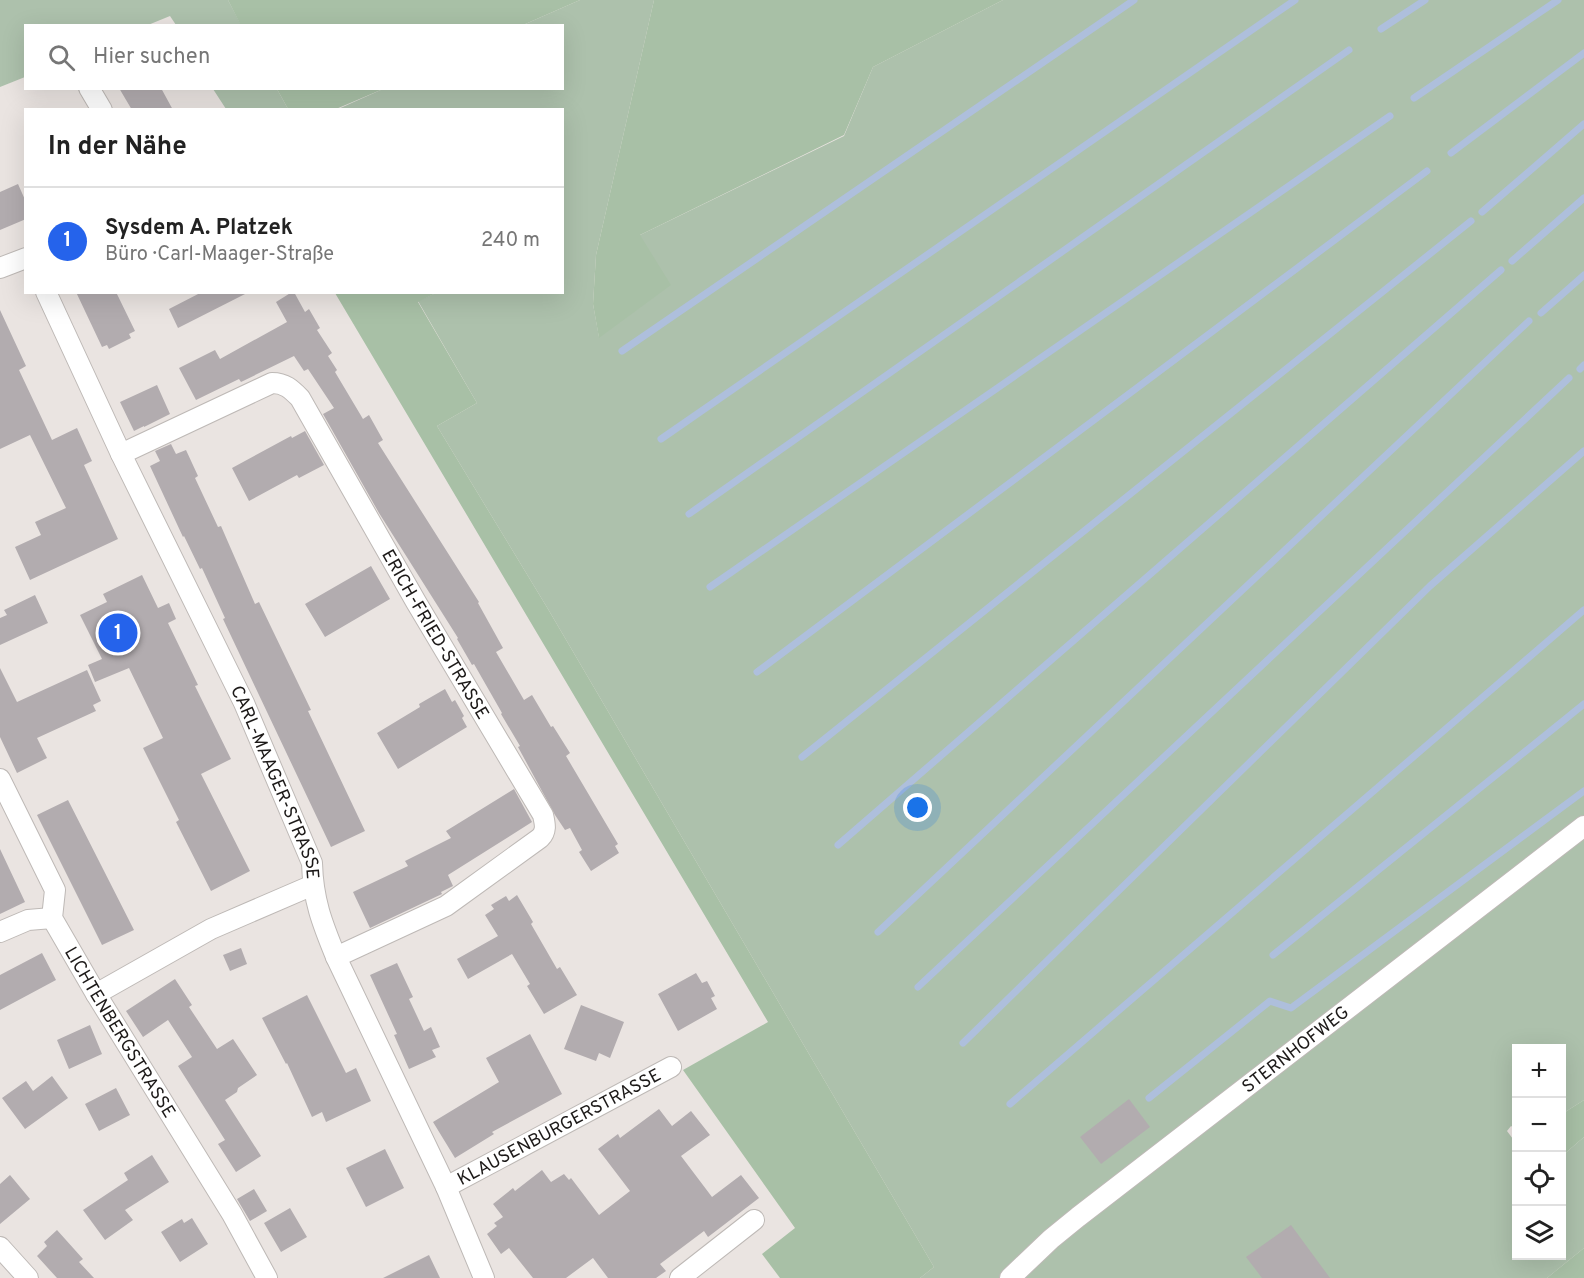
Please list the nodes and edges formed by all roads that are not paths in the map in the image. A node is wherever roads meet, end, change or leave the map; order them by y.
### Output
1 (90, 90) edge
2 (101, 108) edge
3 (24, 259) edge
4 (0, 268) edge
5 (47, 294) edge
6 (121, 454) junction
7 (0, 779) edge
8 (1584, 826) edge
9 (313, 885) junction
10 (52, 918) junction
11 (0, 932) edge
12 (336, 957) junction
13 (96, 994) junction
14 (672, 1067) dead end
15 (446, 1187) junction
16 (754, 1220) dead end
17 (0, 1247) edge
18 (28, 1278) edge
19 (267, 1278) edge
20 (484, 1278) edge
21 (680, 1278) edge
22 (1010, 1278) edge

1 - 2 street
3 - 4 street
5 - 6 street, CARL-MAAGER-STRASSE
6 - 9 street, CARL-MAAGER-STRASSE
6 - 12 street, ERICH-FRIED-STRASSE
7 - 10 street
8 - 22 street, STERNHOFWEG
9 - 12 street, CARL-MAAGER-STRASSE
9 - 13 street
10 - 11 street
10 - 13 street, LICHTENBERGSTRASSE
12 - 15 street, CARL-MAAGER-STRASSE
13 - 19 street, LICHTENBERGSTRASSE
14 - 15 street, KLAUSENBURGERSTRASSE
15 - 20 street, CARL-MAAGER-STRASSE
16 - 21 street
17 - 18 street

